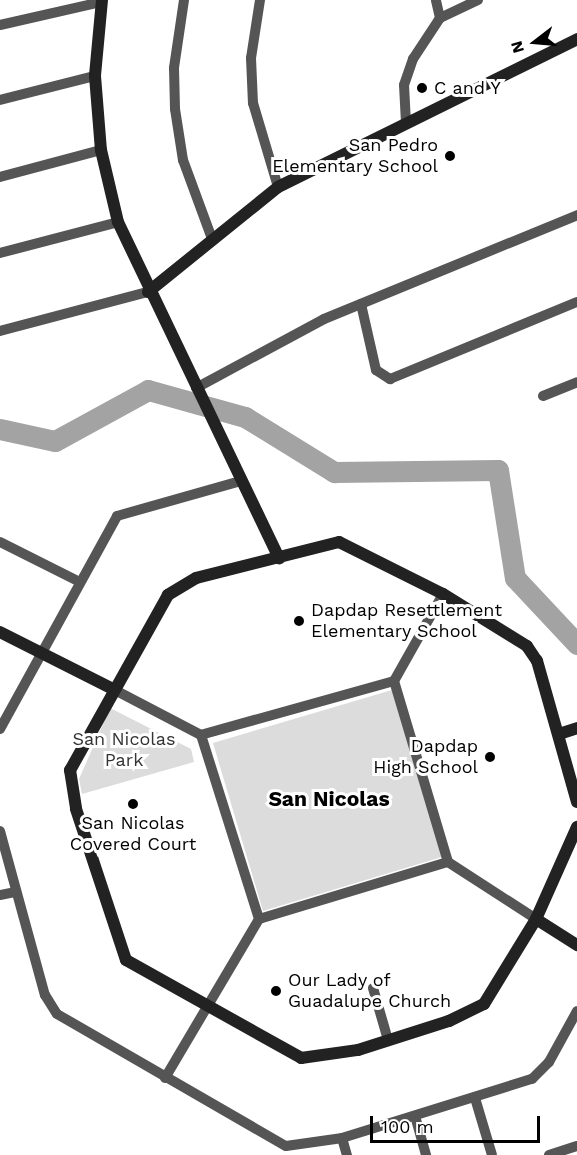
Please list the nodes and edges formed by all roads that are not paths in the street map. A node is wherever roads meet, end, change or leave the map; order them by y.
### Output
1 (184, 0) edge
2 (260, 0) edge
3 (436, 0) edge
4 (478, 0) edge
5 (102, 1) edge
6 (441, 18) junction
7 (0, 25) edge
8 (577, 39) edge
9 (95, 76) junction
10 (0, 100) edge
11 (406, 123) junction
12 (101, 150) junction
13 (0, 177) edge
14 (278, 187) junction
15 (577, 215) edge
16 (118, 222) junction
17 (212, 239) junction
18 (0, 253) edge
19 (148, 292) junction
20 (577, 302) edge
21 (361, 304) junction
22 (0, 331) edge
23 (577, 382) edge
24 (198, 393) junction
25 (543, 396) dead end
26 (241, 481) junction
27 (0, 542) edge
28 (279, 558) junction
29 (80, 582) junction
30 (443, 594) junction
31 (0, 632) edge
32 (41, 653) junction
33 (394, 681) junction
34 (111, 688) junction
35 (577, 728) edge
36 (0, 729) edge
37 (559, 734) junction
38 (201, 735) junction
39 (577, 802) edge
40 (577, 827) edge
41 (0, 831) edge
42 (448, 862) junction
43 (16, 892) junction
44 (0, 895) edge
45 (258, 919) junction
46 (536, 919) junction
47 (577, 945) edge
48 (373, 988) dead end
49 (204, 1006) junction
50 (577, 1011) edge
51 (388, 1040) junction
52 (165, 1078) junction
53 (475, 1098) junction
54 (415, 1116) junction
55 (342, 1138) junction
56 (577, 1146) edge
57 (348, 1155) edge
58 (426, 1155) edge
59 (492, 1155) edge
60 (549, 1155) edge

1 - 17 street
2 - 14 street
3 - 6 street
4 - 6 street
5 - 7 street
5 - 9 street
6 - 11 street
8 - 11 street
9 - 10 street
9 - 12 street
11 - 14 street
12 - 13 street
12 - 16 street
14 - 17 street
15 - 21 street
16 - 18 street
16 - 19 street
17 - 19 street
19 - 22 street
19 - 24 street
20 - 21 street
21 - 24 street
23 - 25 street
24 - 26 street
26 - 28 street
26 - 29 street
27 - 29 street
28 - 30 street
28 - 34 street
29 - 32 street
30 - 33 street
30 - 37 street
31 - 32 street
32 - 34 street
32 - 36 street
33 - 38 street
33 - 42 street
34 - 38 street
34 - 49 street
35 - 37 street
37 - 39 street
38 - 45 street
40 - 46 street
41 - 43 street
42 - 45 street
42 - 46 street
43 - 44 street
43 - 52 street
45 - 49 street
46 - 47 street
46 - 51 street
48 - 51 street
49 - 51 street
49 - 52 street
50 - 53 street
52 - 55 street
53 - 54 street
53 - 59 street
54 - 55 street
54 - 58 street
55 - 57 street
56 - 60 street

